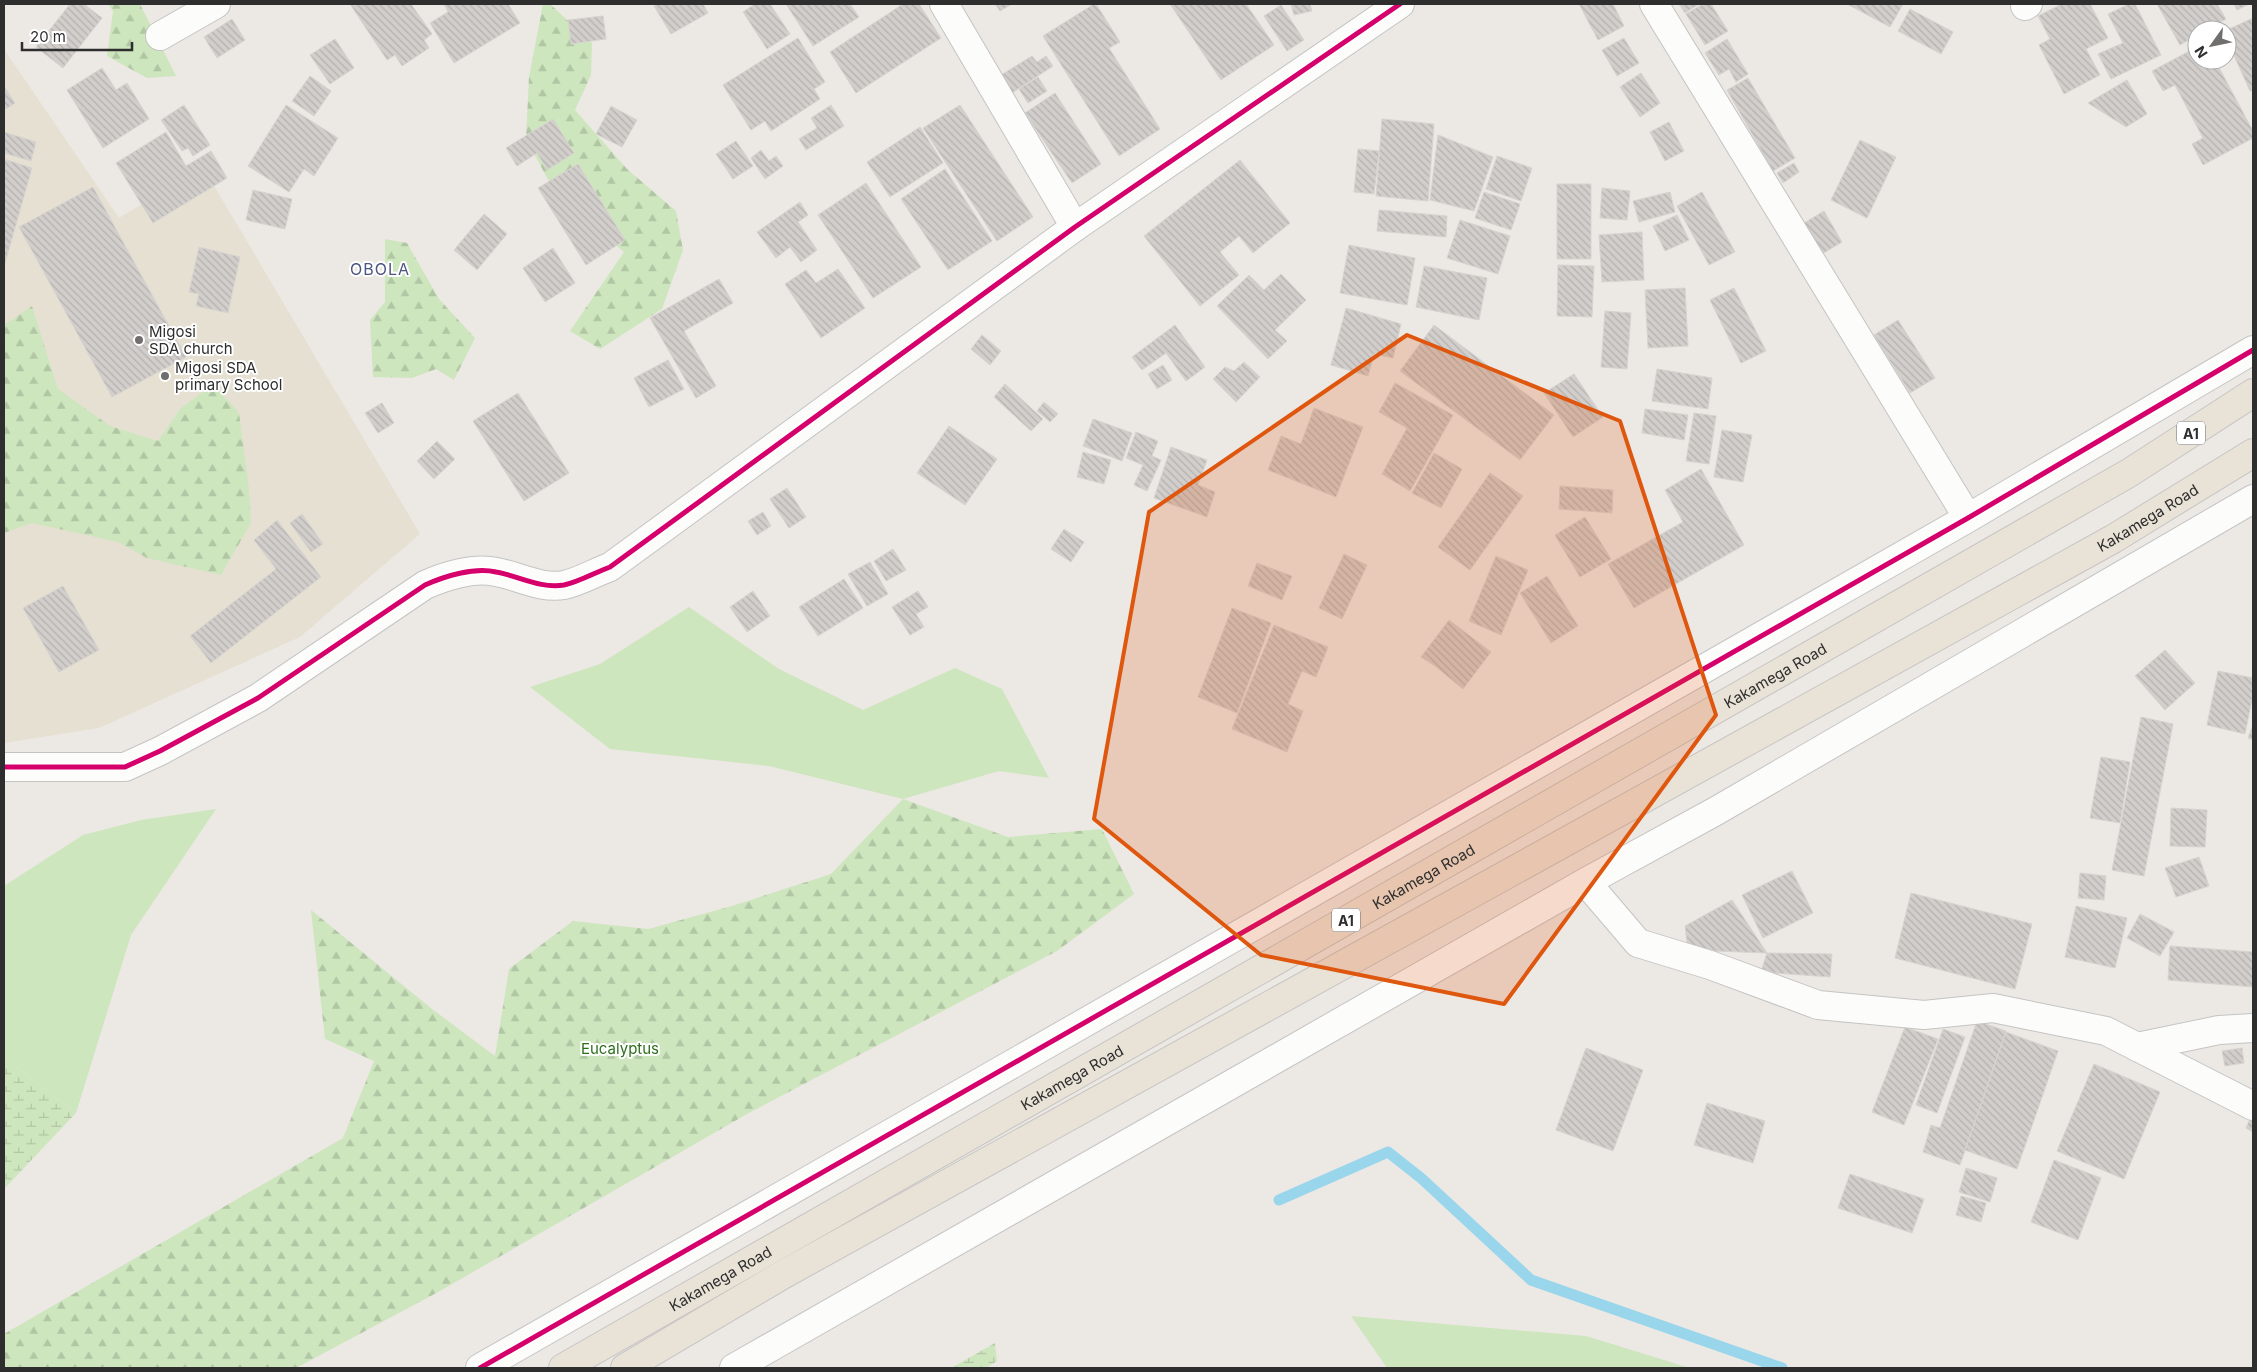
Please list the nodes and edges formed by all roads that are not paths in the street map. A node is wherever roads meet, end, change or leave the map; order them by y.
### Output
1 (216, 4) edge
2 (944, 4) edge
3 (1400, 4) edge
4 (1654, 4) edge
5 (160, 36) dead end
6 (1075, 227) junction
7 (2253, 350) edge
8 (2253, 393) edge
9 (2253, 453) edge
10 (2253, 499) edge
11 (1968, 518) junction
12 (4, 767) edge
13 (1586, 882) junction
14 (2253, 1028) edge
15 (2137, 1047) junction
16 (2253, 1106) edge
17 (480, 1368) edge
18 (563, 1368) edge
19 (625, 1368) edge
20 (734, 1368) edge

1 - 5 street
2 - 6 street
3 - 6 street
4 - 11 street
6 - 12 street
7 - 11 street
8 - 18 highway, Kakamega Road / A1
9 - 19 highway, Kakamega Road / A1
10 - 13 street
11 - 17 street
13 - 15 street
13 - 20 street
14 - 15 street
15 - 16 street

